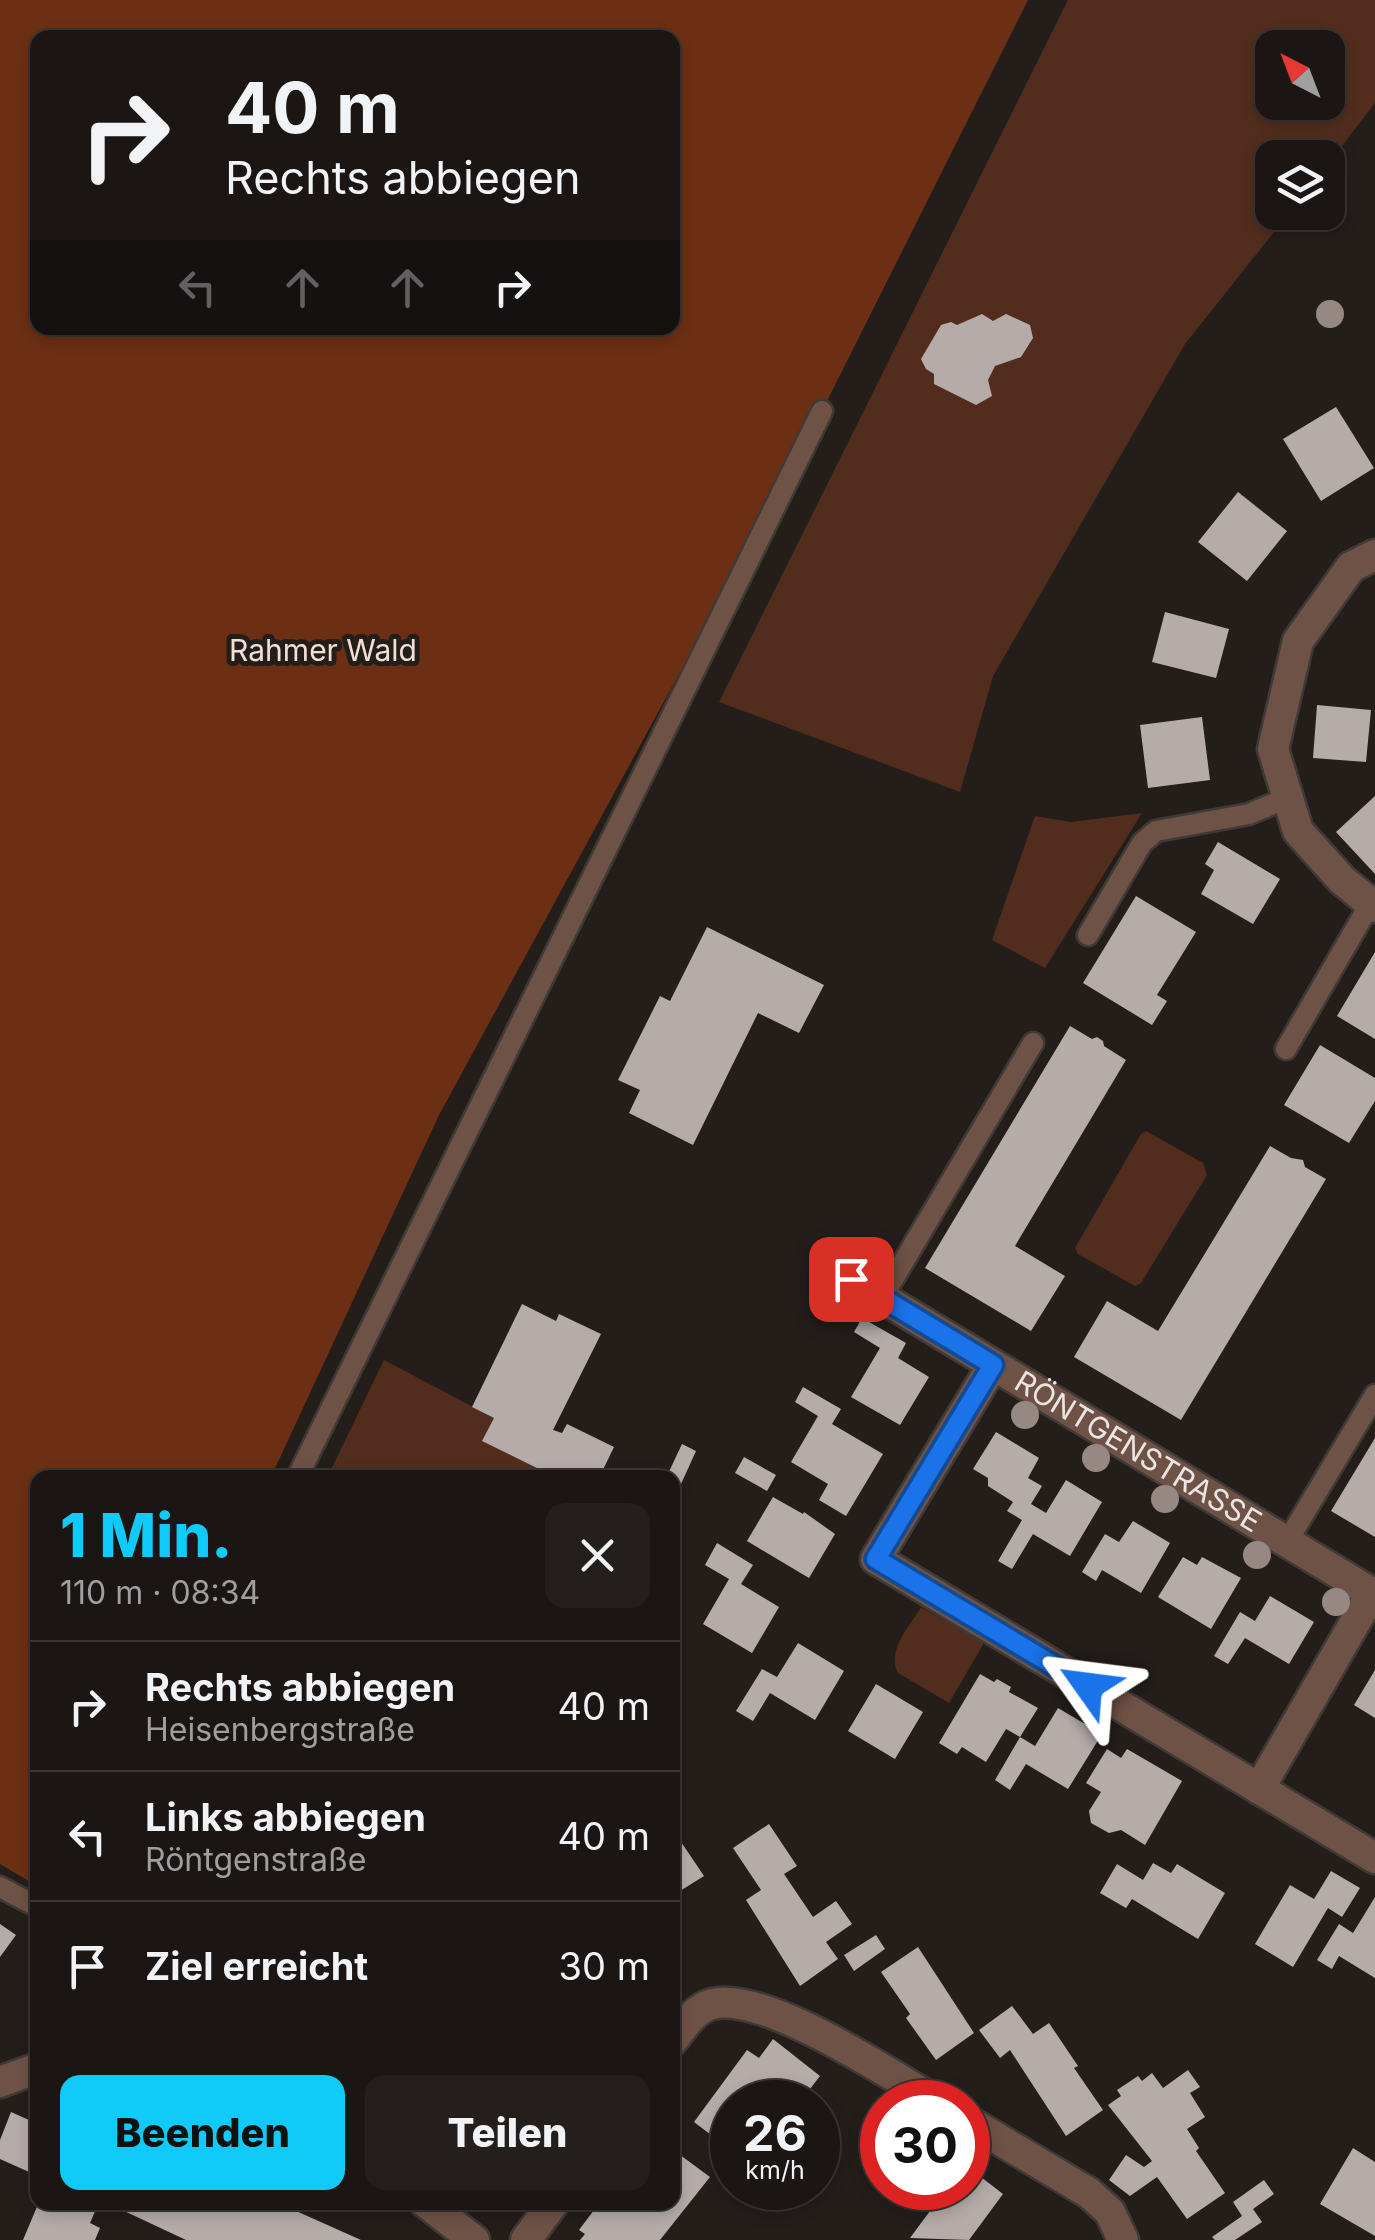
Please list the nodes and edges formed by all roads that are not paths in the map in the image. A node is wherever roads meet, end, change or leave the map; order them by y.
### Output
1 (822, 412) dead end
2 (1375, 555) edge
3 (1286, 798) junction
4 (1372, 906) edge
5 (1088, 935) dead end
6 (1033, 1043) dead end
7 (1286, 1049) dead end
8 (851, 1279) dead end
9 (882, 1298) junction
10 (993, 1365) junction
11 (1375, 1395) edge
12 (301, 1470) edge
13 (1287, 1542) junction
14 (1374, 1594) edge
15 (1259, 1789) junction
16 (1375, 1858) edge
17 (0, 1888) edge
18 (30, 1904) edge
19 (680, 2030) edge
20 (30, 2071) edge
21 (900, 2080) edge
22 (0, 2082) edge
23 (990, 2133) edge
24 (435, 2210) edge
25 (548, 2210) edge
26 (474, 2240) edge
27 (526, 2240) edge
28 (1124, 2240) edge

1 - 12 lane
2 - 3 street
3 - 4 street
3 - 5 lane
4 - 7 lane
6 - 9 lane
8 - 9 street, RÖNTGENSTRASSE
9 - 10 street, RÖNTGENSTRASSE
10 - 13 street, RÖNTGENSTRASSE
10 - 15 street
11 - 13 lane
13 - 14 street, RÖNTGENSTRASSE
14 - 15 street
15 - 16 street
17 - 18 lane
19 - 21 street
20 - 22 street
23 - 28 street
24 - 26 street
25 - 27 street

